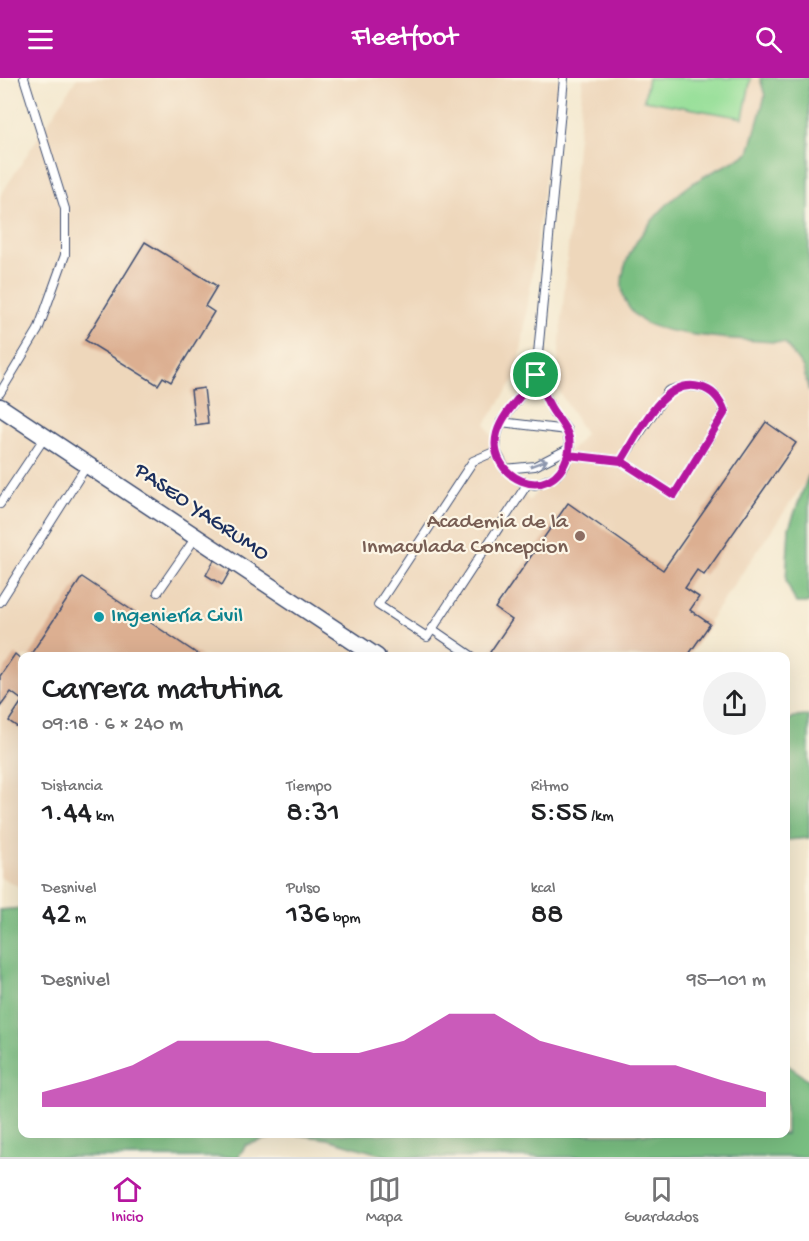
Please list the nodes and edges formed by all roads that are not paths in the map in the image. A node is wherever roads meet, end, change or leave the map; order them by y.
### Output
1 (24, 78) edge
2 (564, 78) edge
3 (536, 375) junction
4 (0, 393) edge
5 (0, 407) edge
6 (501, 422) junction
7 (567, 430) junction
8 (45, 437) junction
9 (496, 451) junction
10 (569, 452) junction
11 (621, 461) junction
12 (87, 465) junction
13 (505, 469) junction
14 (528, 483) junction
15 (0, 504) edge
16 (196, 537) junction
17 (159, 592) dead end
18 (0, 602) edge
19 (432, 629) junction
20 (368, 652) edge
21 (466, 652) edge

1 - 4 lane
2 - 3 lane
3 - 6 lane
3 - 7 lane
5 - 8 street, PASEO YAGRUMO
6 - 7 lane
6 - 9 lane
7 - 10 lane
8 - 12 street, PASEO YAGRUMO
8 - 15 lane
9 - 13 lane
9 - 19 lane
10 - 11 lane
13 -> 10 lane
10 - 14 lane
11 - 11 lane
12 - 16 street, PASEO YAGRUMO
12 - 18 lane
13 - 14 lane
14 - 19 lane
16 - 17 lane
16 - 20 street, PASEO YAGRUMO
19 - 21 lane

